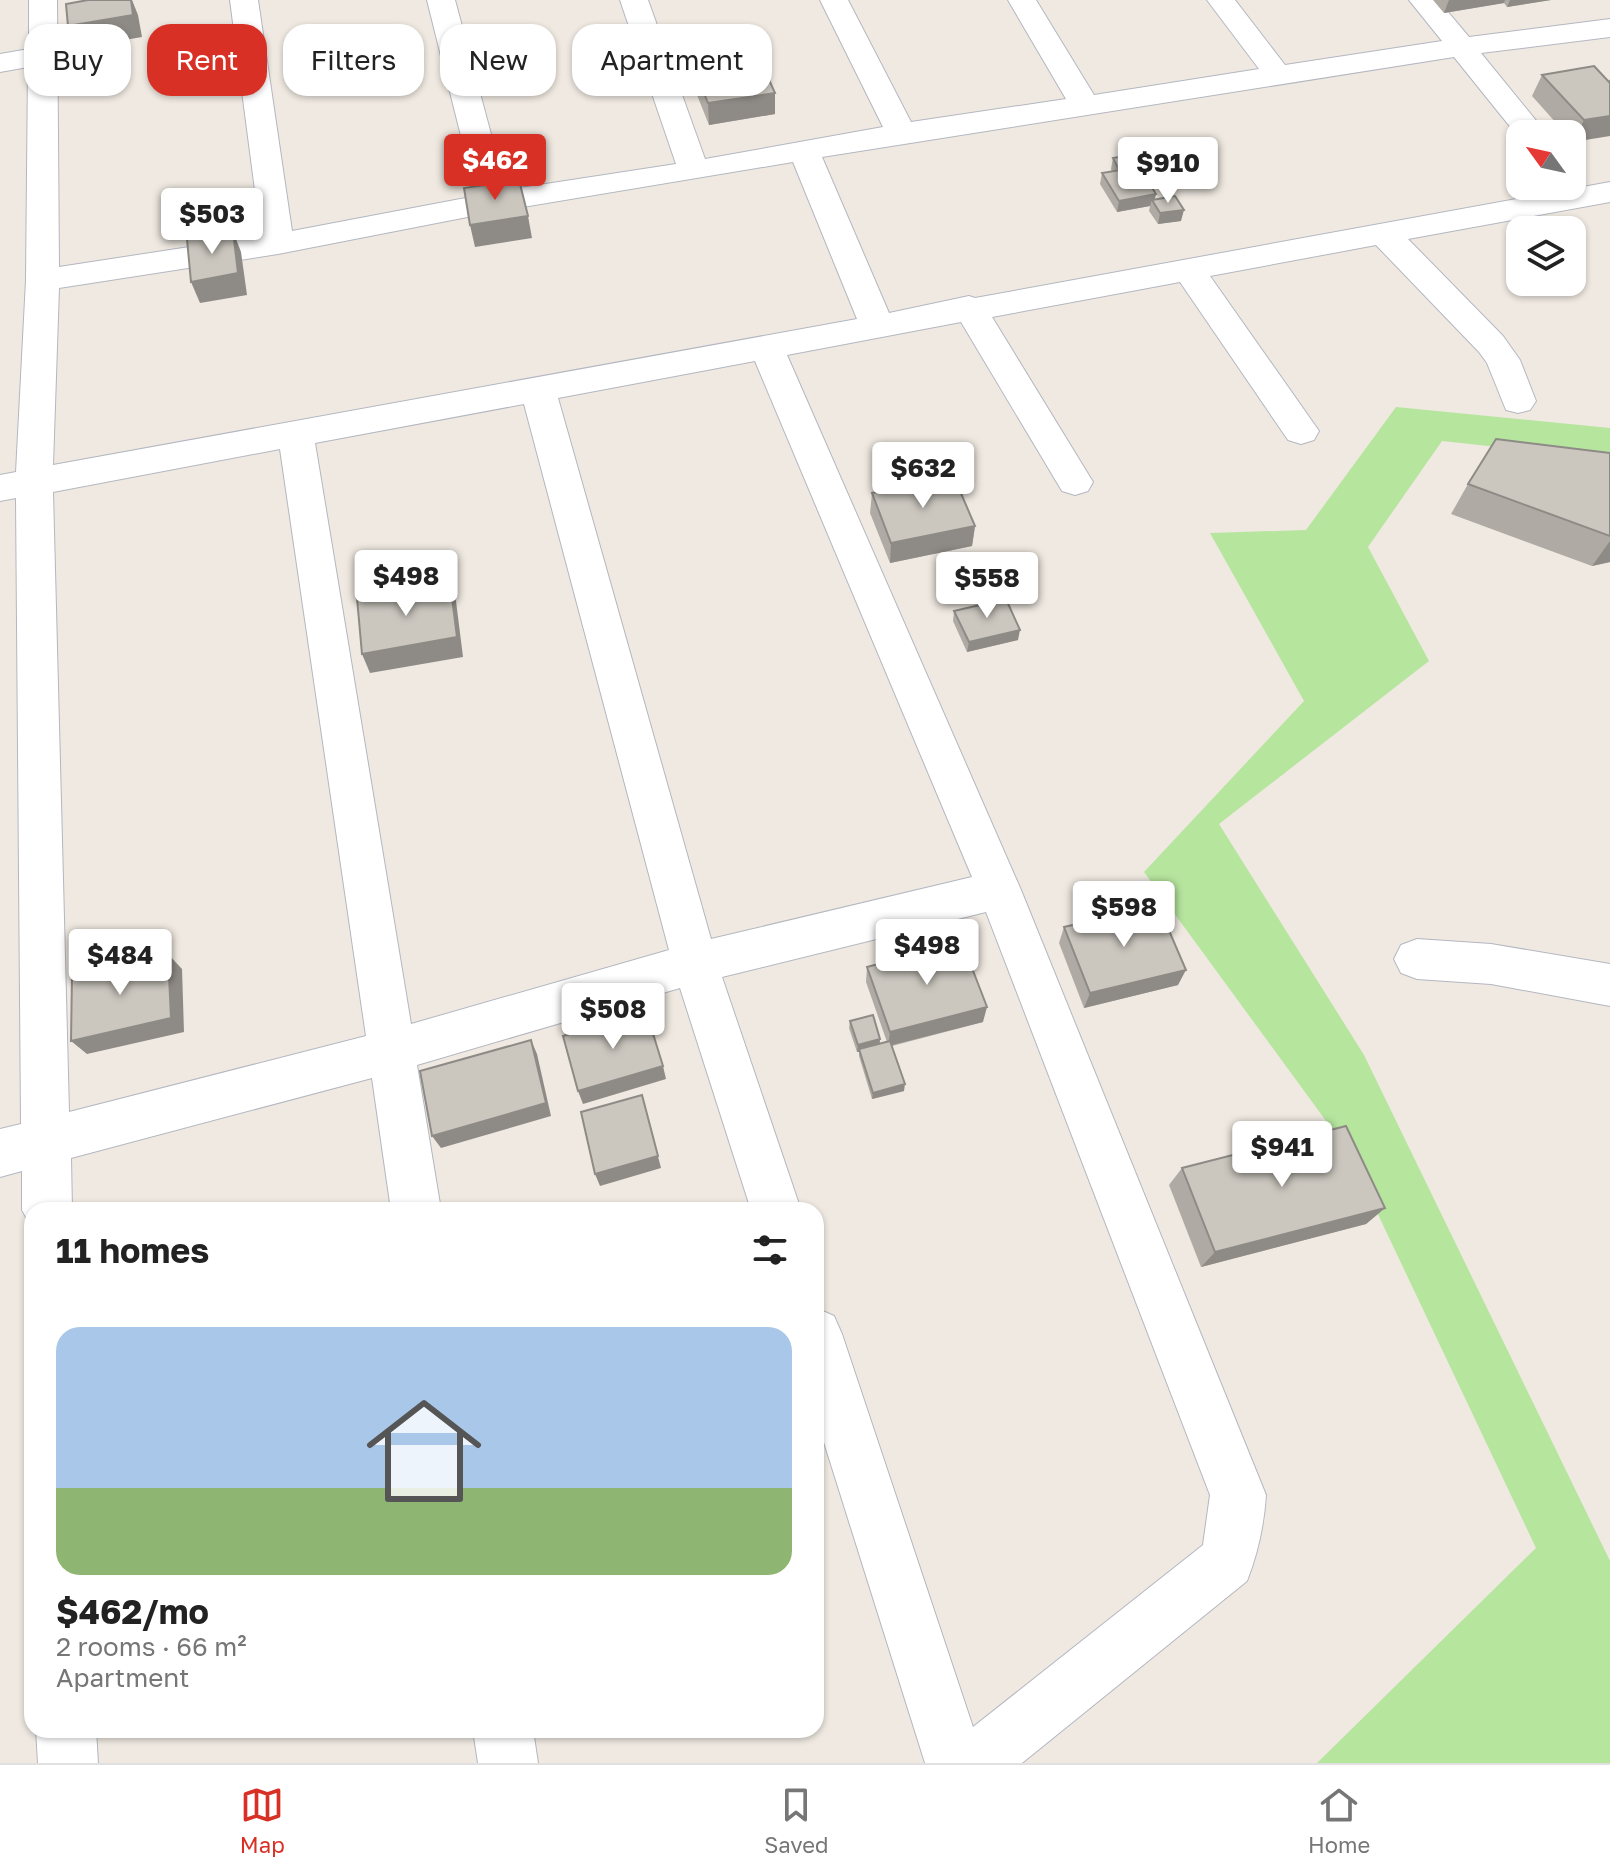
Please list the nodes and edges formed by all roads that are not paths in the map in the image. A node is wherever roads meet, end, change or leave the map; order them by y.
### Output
1 (43, 0) edge
2 (244, 0) edge
3 (441, 0) edge
4 (634, 0) edge
5 (834, 0) edge
6 (1022, 0) edge
7 (1221, 0) edge
8 (1423, 0) edge
9 (42, 24) edge
10 (1610, 28) edge
11 (1461, 47) junction
12 (24, 59) edge
13 (0, 63) edge
14 (1277, 74) junction
15 (41, 96) edge
16 (1085, 105) junction
17 (1521, 120) edge
18 (901, 133) junction
19 (804, 151) junction
20 (694, 171) junction
21 (1588, 191) edge
22 (493, 202) junction
23 (1610, 228) edge
24 (1383, 233) junction
25 (278, 244) junction
26 (1189, 270) junction
27 (43, 280) junction
28 (969, 307) junction
29 (877, 326) junction
30 (766, 346) junction
31 (538, 389) junction
32 (1518, 401) dead end
33 (1301, 431) dead end
34 (296, 433) junction
35 (1075, 482) dead end
36 (17, 484) edge
37 (999, 890) junction
38 (1417, 959) dead end
39 (695, 963) junction
40 (1610, 985) edge
41 (389, 1052) junction
42 (44, 1142) junction
43 (0, 1153) edge
44 (47, 1202) edge
45 (415, 1202) edge
46 (773, 1202) edge
47 (824, 1359) edge
48 (66, 1738) edge
49 (504, 1738) edge
50 (68, 1763) edge
51 (508, 1763) edge
52 (955, 1763) edge
53 (975, 1763) edge

1 - 9 street
2 - 25 street
3 - 22 street
4 - 20 street
5 - 18 street
6 - 16 street
7 - 14 street
8 - 11 street
10 - 11 street
11 - 14 street
11 - 17 street
12 - 13 street
14 - 16 street
15 - 27 street
16 - 18 street
18 - 19 street
19 - 20 street
19 - 29 street
20 - 22 street
21 - 23 street
21 - 24 street
22 - 25 street
24 - 26 street
24 - 32 street
25 - 27 street
26 - 28 street
26 - 33 street
27 - 36 street
28 - 29 street
28 - 35 street
29 - 30 street
30 - 31 street
30 - 37 street
31 - 34 street
31 - 39 street
34 - 36 street
34 - 41 street
36 - 42 street
37 - 39 street
37 - 53 street
38 - 40 street
39 - 41 street
39 - 46 street
41 - 42 street
41 - 45 street
42 - 43 street
42 - 44 street
47 - 52 street
48 - 50 street
49 - 51 street

